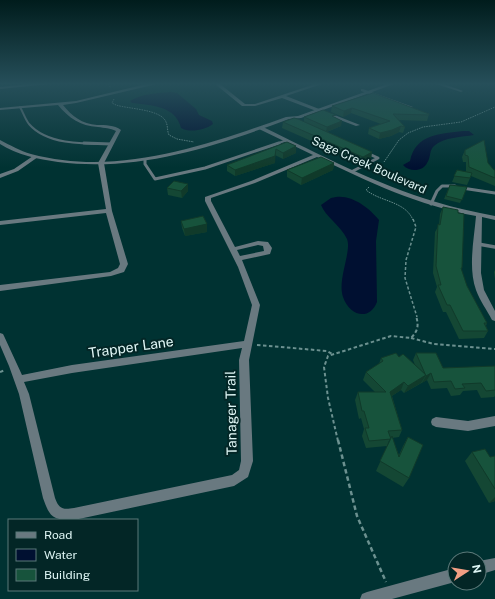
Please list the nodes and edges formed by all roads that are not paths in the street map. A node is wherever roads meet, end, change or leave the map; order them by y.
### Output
1 (22, 112) edge
2 (66, 112) edge
3 (297, 112) edge
4 (305, 112) edge
5 (328, 112) edge
6 (288, 118) junction
7 (294, 121) edge
8 (358, 125) dead end
9 (260, 128) junction
10 (287, 140) junction
11 (0, 142) edge
12 (111, 144) junction
13 (364, 152) edge
14 (318, 155) junction
15 (35, 157) junction
16 (145, 160) junction
17 (100, 163) junction
18 (353, 171) junction
19 (0, 176) edge
20 (495, 193) edge
21 (431, 204) junction
22 (109, 211) junction
23 (479, 215) junction
24 (495, 218) edge
25 (0, 223) edge
26 (478, 244) junction
27 (495, 247) edge
28 (234, 249) junction
29 (239, 260) junction
30 (0, 288) edge
31 (495, 318) edge
32 (0, 336) edge
33 (248, 344) junction
34 (19, 379) junction
35 (495, 421) edge
36 (436, 422) dead end
37 (447, 577) edge
38 (367, 599) edge

1 - 12 lane
2 - 12 street
3 - 6 street
4 - 6 street
5 - 8 street
6 - 7 lane
6 - 9 street
9 - 10 street, Sage Creek Boulevard
9 - 16 street
10 - 14 street, Sage Creek Boulevard
10 - 16 lane
11 - 15 street
12 - 17 street
13 - 18 lane
14 - 18 street, Sage Creek Boulevard
14 - 28 street, Tanager Trail
15 - 17 street
15 - 19 street
16 - 17 street
17 - 22 street
18 - 21 street, Sage Creek Boulevard
20 - 21 lane
21 - 23 street, Sage Creek Boulevard
22 - 25 street
22 - 30 street
23 - 24 street, Sage Creek Boulevard
23 - 26 street
26 - 27 lane
26 - 31 street
28 - 29 street, Tanager Trail
28 - 29 street
29 - 33 street, Tanager Trail
32 - 34 street, Tanager Trail
33 - 34 street, Trapper Lane
33 - 34 street, Tanager Trail
35 - 36 street
37 - 38 street

